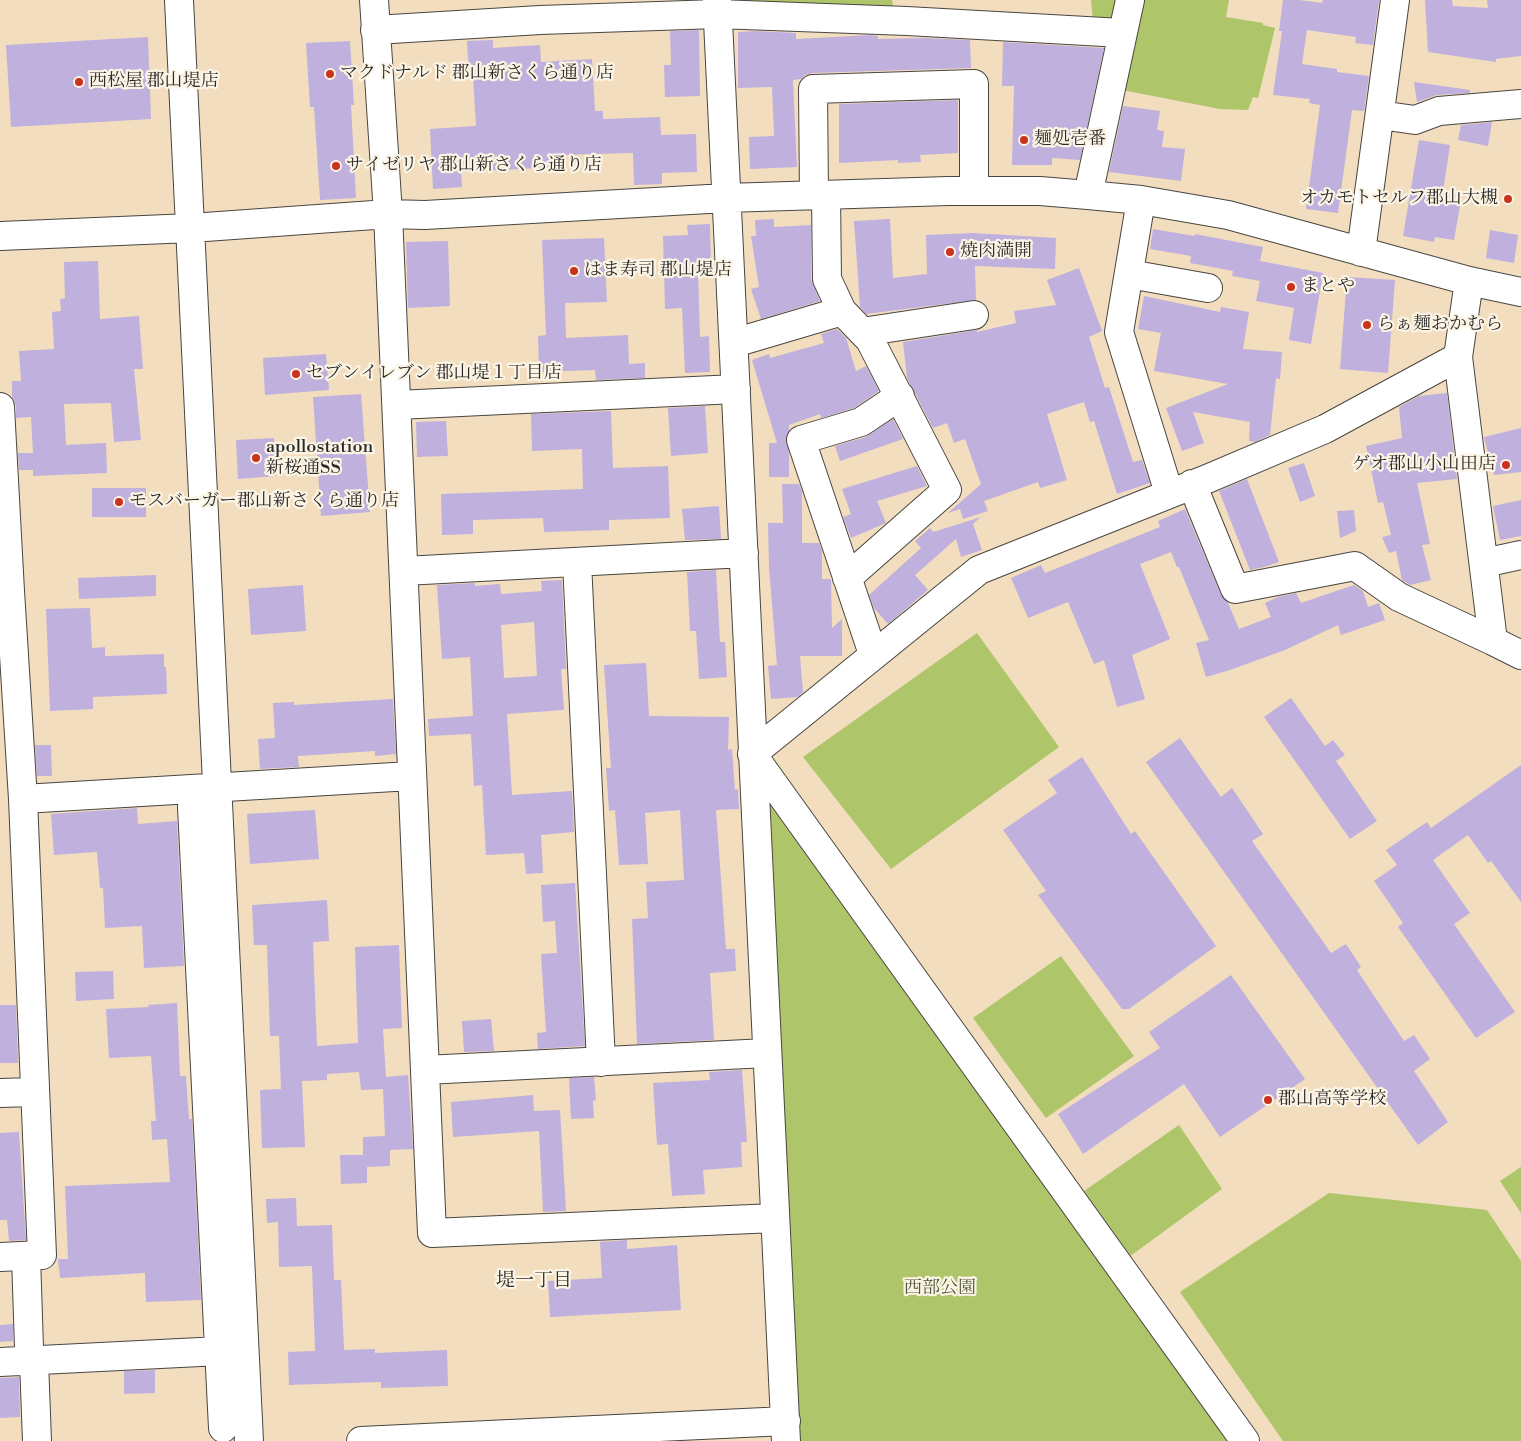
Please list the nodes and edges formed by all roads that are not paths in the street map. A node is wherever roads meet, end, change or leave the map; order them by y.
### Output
1 (179, 0) edge
2 (374, 0) edge
3 (1130, 0) edge
4 (1395, 0) edge
5 (717, 7) edge
6 (539, 10) edge
7 (906, 10) edge
8 (375, 30) junction
9 (1122, 33) junction
10 (1521, 104) edge
11 (1380, 115) junction
12 (974, 191) junction
13 (1088, 194) junction
14 (820, 195) junction
15 (726, 198) junction
16 (1141, 200) junction
17 (388, 214) junction
18 (191, 228) junction
19 (0, 236) edge
20 (1361, 252) junction
21 (1129, 274) junction
22 (1469, 281) junction
23 (1208, 288) dead end
24 (1521, 292) edge
25 (842, 311) junction
26 (974, 315) dead end
27 (862, 332) junction
28 (734, 343) junction
29 (1458, 357) junction
30 (736, 389) junction
31 (900, 396) junction
32 (397, 405) junction
33 (0, 407) edge
34 (0, 421) edge
35 (1181, 489) junction
36 (744, 553) junction
37 (1521, 555) edge
38 (577, 562) junction
39 (1484, 563) junction
40 (404, 570) junction
41 (847, 578) junction
42 (5, 591) edge
43 (1493, 641) junction
44 (873, 654) junction
45 (1521, 655) edge
46 (752, 754) junction
47 (411, 776) junction
48 (216, 788) junction
49 (23, 798) junction
50 (192, 807) dead end
51 (767, 1053) junction
52 (601, 1062) junction
53 (424, 1070) junction
54 (34, 1092) junction
55 (0, 1093) edge
56 (776, 1218) junction
57 (13, 1256) edge
58 (219, 1345) junction
59 (0, 1350) edge
60 (32, 1354) junction
61 (0, 1362) edge
62 (223, 1428) dead end
63 (786, 1431) edge
64 (623, 1435) edge
65 (442, 1439) edge
66 (22, 1441) edge
67 (27, 1441) edge
68 (37, 1441) edge
69 (249, 1441) edge
70 (361, 1441) edge
71 (1245, 1441) edge

1 - 18 street
2 - 8 street
3 - 9 street
4 - 11 street
5 - 6 street
5 - 7 street
5 - 15 street
6 - 8 street
7 - 9 street
8 - 17 street
9 - 13 street
10 - 11 street
11 - 20 street
12 - 13 street
12 - 14 street
12 - 14 street
13 - 16 street
14 - 15 street
14 - 25 street
15 - 17 street
15 - 28 street
16 - 20 street
16 - 21 street
17 - 18 street
17 - 32 street
18 - 19 street
18 - 48 street
20 - 22 street
21 - 23 street
21 - 35 street
22 - 24 street
22 - 29 street
25 - 27 street
25 - 28 street
26 - 27 street
27 - 31 street
28 - 30 street
29 - 35 street
29 - 39 street
30 - 32 street
30 - 36 street
31 - 41 street
31 - 41 street
32 - 40 street
33 - 34 street
34 - 42 street
35 - 43 street
35 - 44 street
36 - 38 street
36 - 46 street
37 - 39 street
38 - 40 street
38 - 52 street
39 - 43 street
40 - 47 street
41 - 44 street
42 - 49 street
43 - 45 street
44 - 46 street
46 - 51 street
46 - 71 street
47 - 48 street
47 - 53 street
48 - 49 street
48 - 69 street
49 - 54 street
50 - 58 street
51 - 52 street
51 - 56 street
52 - 53 street
53 - 56 street
54 - 55 street
54 - 57 street
56 - 63 street
57 - 60 street
58 - 60 street
58 - 62 street
59 - 60 street
60 - 61 street
60 - 68 street
63 - 64 street
64 - 65 street
65 - 70 street
66 - 67 street

